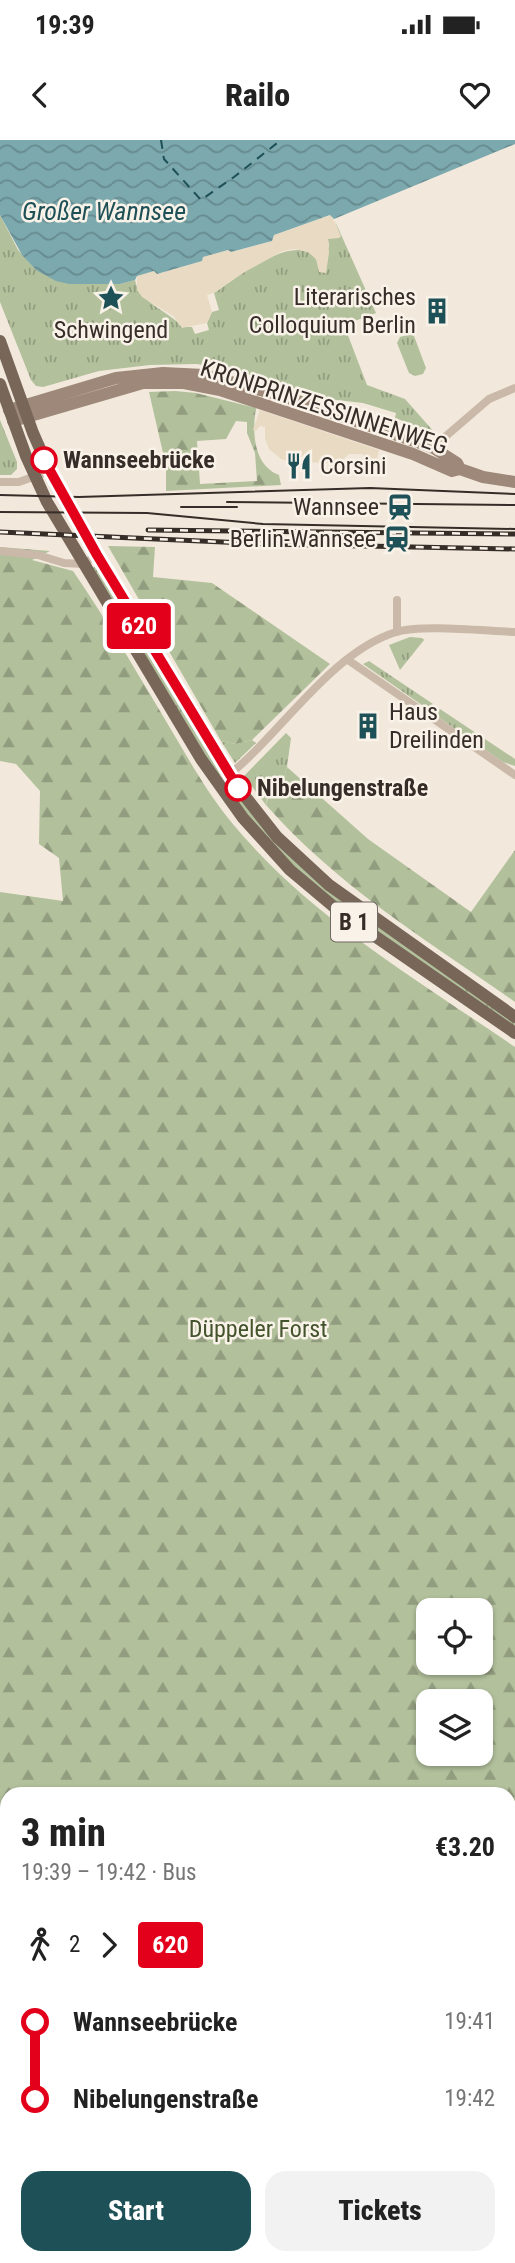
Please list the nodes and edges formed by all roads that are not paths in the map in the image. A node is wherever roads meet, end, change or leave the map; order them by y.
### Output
1 (0, 341) edge
2 (0, 384) edge
3 (515, 388) edge
4 (25, 411) junction
5 (11, 416) junction
6 (429, 453) junction
7 (49, 471) junction
8 (34, 477) junction
9 (0, 482) edge
10 (515, 482) edge
11 (0, 551) edge
12 (97, 555) junction
13 (83, 564) junction
14 (397, 600) dead end
15 (397, 632) junction
16 (515, 632) edge
17 (348, 660) junction
18 (515, 775) edge
19 (229, 776) junction
20 (217, 784) junction
21 (515, 1017) edge
22 (515, 1033) edge

1 - 4 main road, B 1
2 - 5 main road, B 1
3 - 6 street
4 - 5 main road, KRONPRINZESSINNENWEG
4 - 6 main road, KRONPRINZESSINNENWEG
4 - 7 main road, B 1
5 - 8 main road, B 1
6 - 10 main road, KRONPRINZESSINNENWEG
7 - 8 street
7 - 12 main road, B 1
8 - 9 street
8 - 13 main road, B 1
11 - 13 street
12 - 13 street
12 - 19 main road, B 1
13 - 20 main road, B 1
14 - 15 street
15 - 16 street
15 - 17 street
17 - 18 street
17 - 19 street
19 - 20 street
19 - 21 main road, B 1
20 - 22 main road, B 1

